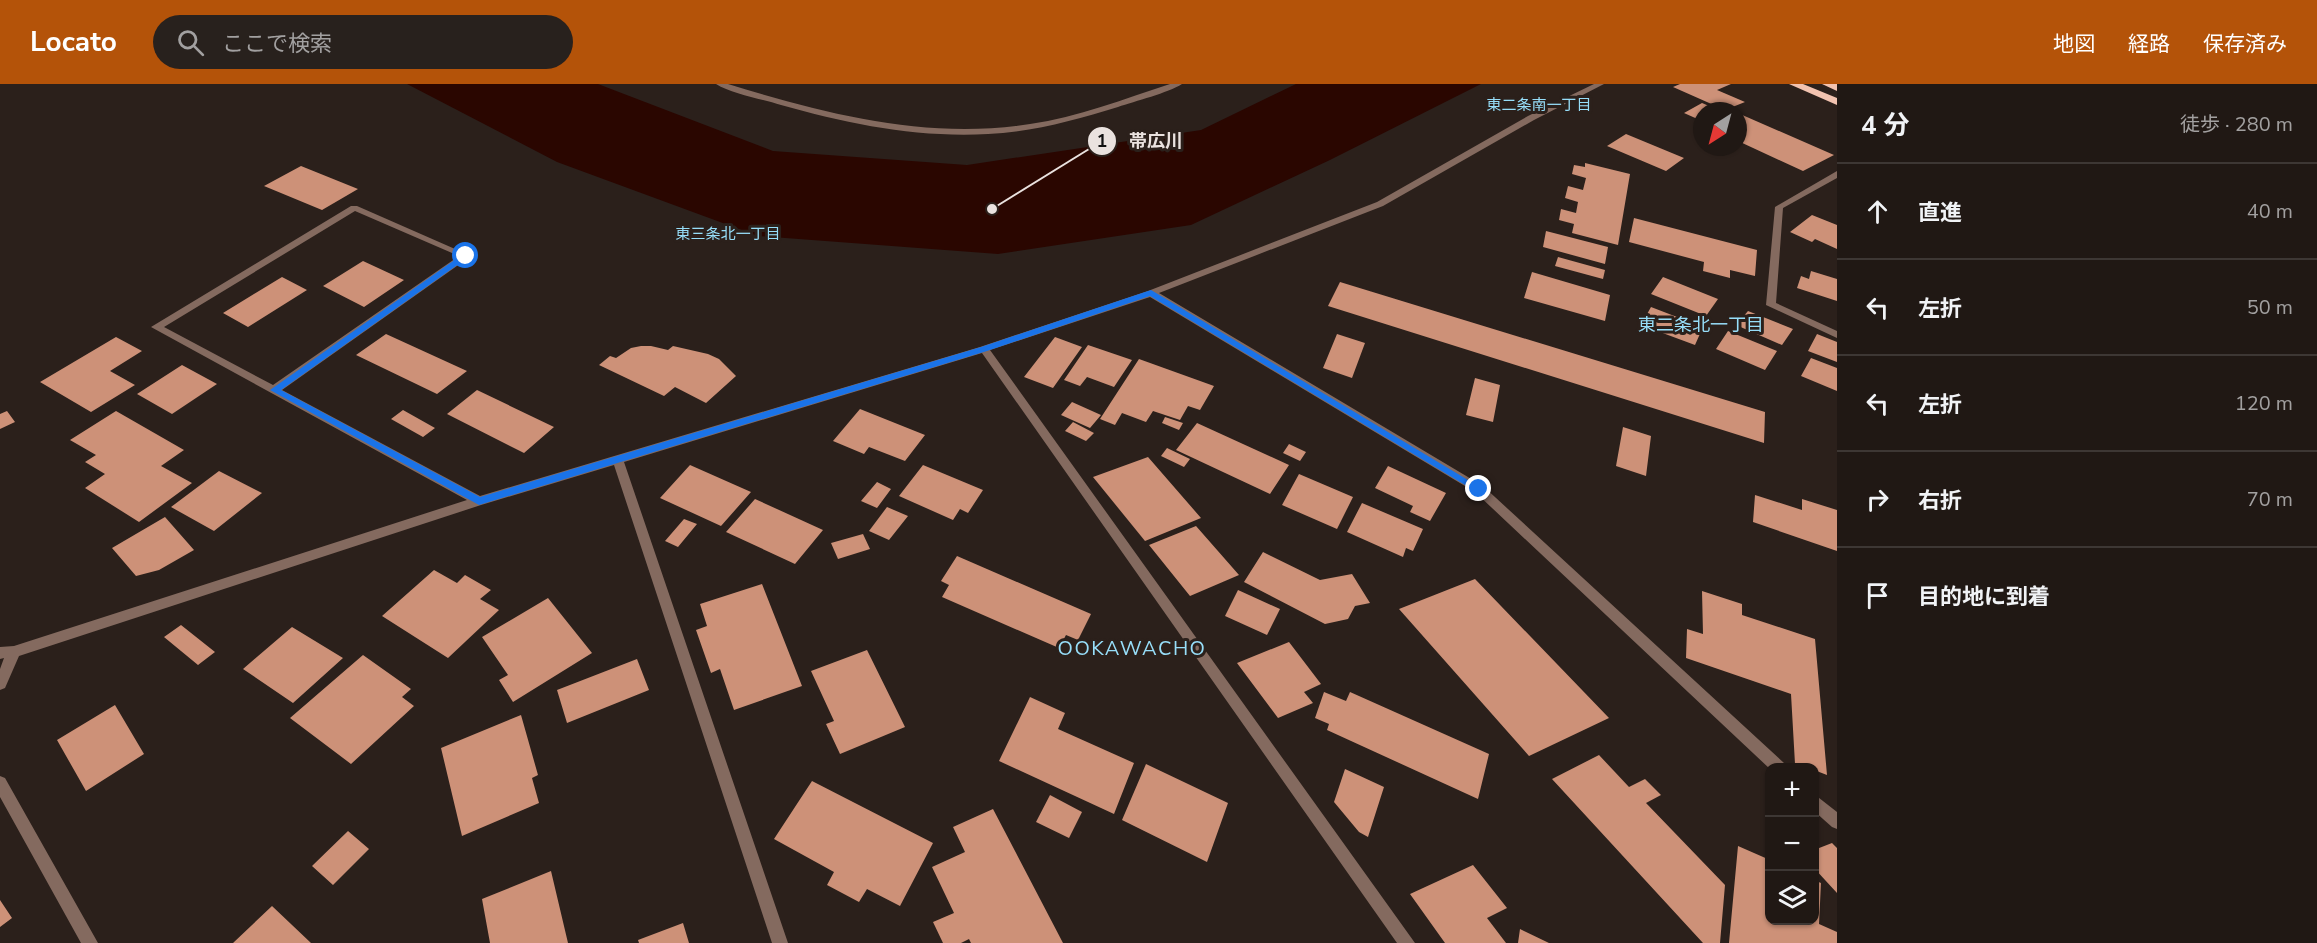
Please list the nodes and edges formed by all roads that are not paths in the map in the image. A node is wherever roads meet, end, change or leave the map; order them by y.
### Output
1 (720, 84) edge
2 (1178, 84) edge
3 (1600, 84) edge
4 (1794, 84) edge
5 (1827, 84) edge
6 (1837, 88) edge
7 (1837, 102) edge
8 (1837, 174) edge
9 (1151, 293) junction
10 (1837, 335) edge
11 (984, 349) junction
12 (274, 390) junction
13 (617, 458) junction
14 (479, 501) junction
15 (7, 653) edge
16 (0, 684) edge
17 (1774, 763) edge
18 (0, 783) edge
19 (1819, 805) edge
20 (1837, 822) edge
21 (90, 943) edge
22 (780, 943) edge
23 (1407, 943) edge

1 - 2 street
3 - 9 street
4 - 7 highway
5 - 6 highway
8 - 10 street
9 - 11 street
9 - 17 street
11 - 13 street
11 - 23 street
12 - 12 street
12 - 14 street
13 - 14 street
13 - 22 street
14 - 15 street
15 - 16 street
18 - 21 street
19 - 20 street

